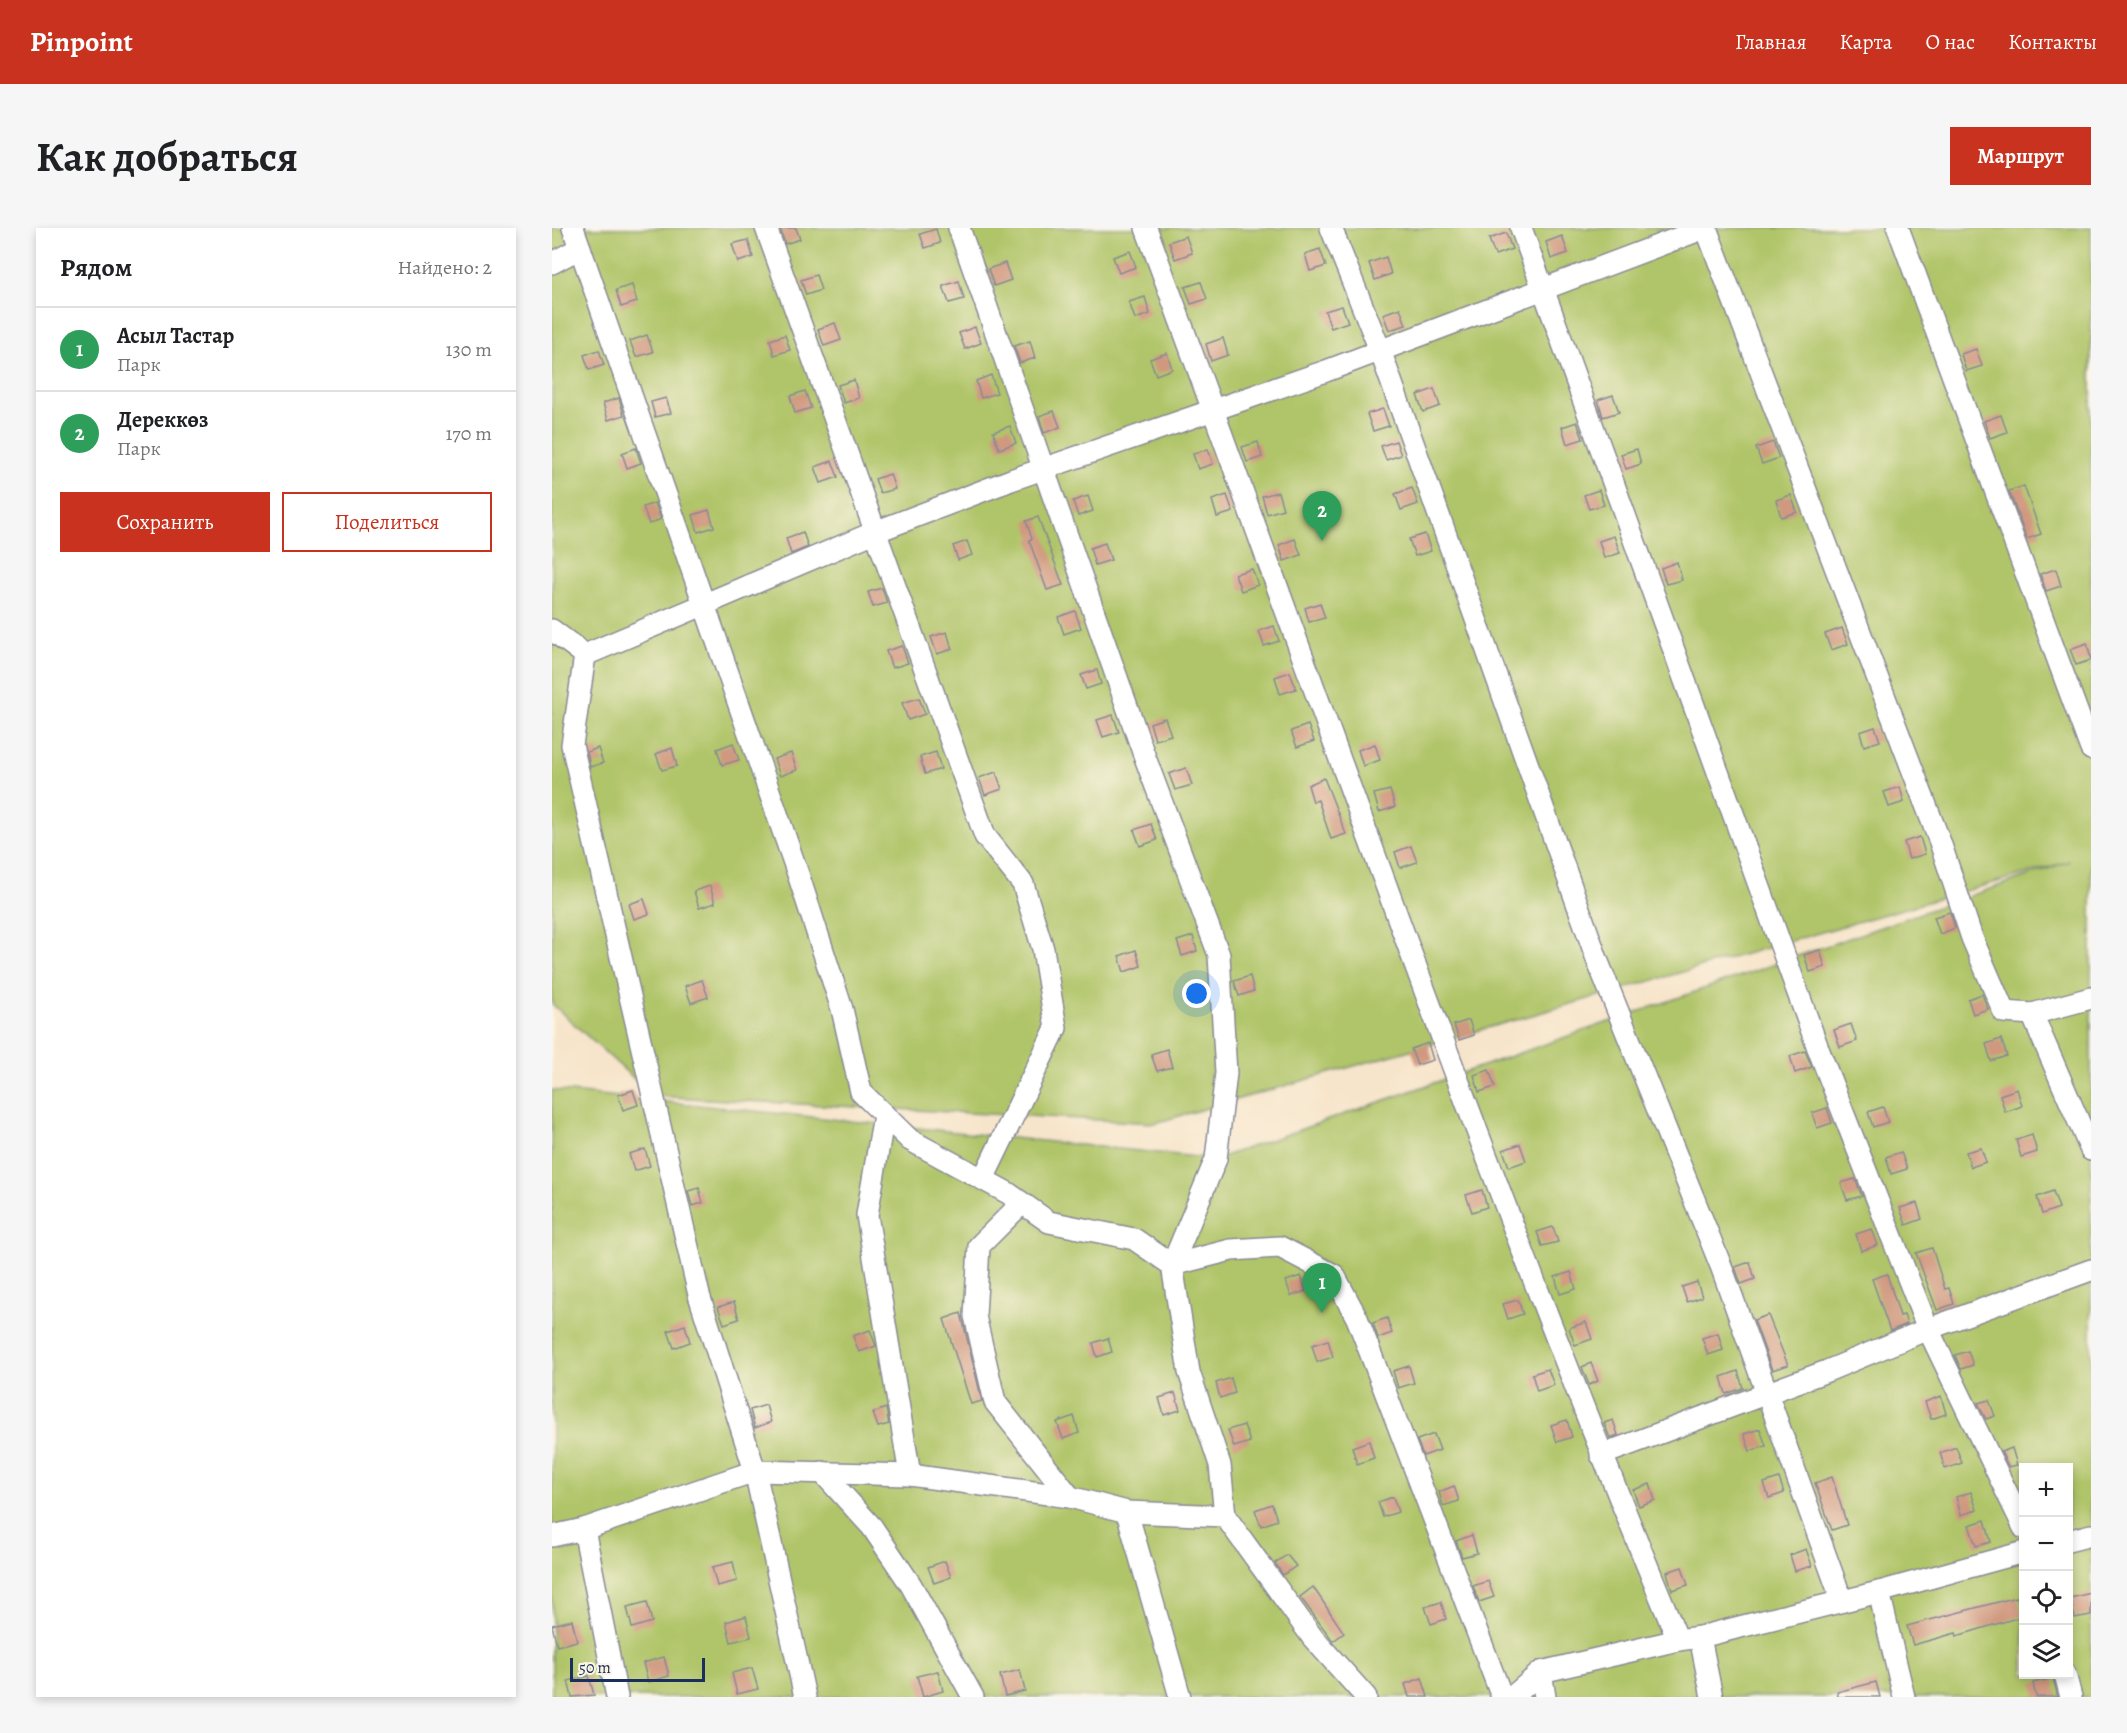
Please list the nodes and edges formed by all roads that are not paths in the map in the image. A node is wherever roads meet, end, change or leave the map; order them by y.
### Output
1 (573, 228) edge
2 (766, 228) edge
3 (959, 228) edge
4 (1146, 228) edge
5 (1331, 228) edge
6 (1521, 228) edge
7 (1706, 228) edge
8 (1898, 228) edge
9 (580, 248) junction
10 (552, 263) edge
11 (1542, 291) junction
12 (1380, 350) junction
13 (1213, 410) junction
14 (1045, 468) junction
15 (875, 532) junction
16 (705, 602) junction
17 (552, 630) edge
18 (585, 655) junction
19 (2091, 749) edge
20 (2091, 998) edge
21 (2032, 1014) junction
22 (884, 1115) junction
23 (2091, 1150) edge
24 (983, 1179) junction
25 (1022, 1203) junction
26 (1172, 1265) junction
27 (2091, 1270) edge
28 (1928, 1329) junction
29 (1766, 1392) junction
30 (1601, 1455) junction
31 (755, 1471) junction
32 (822, 1472) junction
33 (910, 1476) junction
34 (1070, 1497) junction
35 (1127, 1512) junction
36 (1225, 1516) junction
37 (2019, 1518) edge
38 (584, 1529) junction
39 (2091, 1535) edge
40 (552, 1536) edge
41 (2073, 1540) edge
42 (2019, 1553) edge
43 (1880, 1592) junction
44 (1842, 1601) junction
45 (1700, 1637) junction
46 (1678, 1640) junction
47 (1540, 1672) junction
48 (2066, 1679) edge
49 (617, 1697) edge
50 (805, 1697) edge
51 (973, 1697) edge
52 (1180, 1697) edge
53 (1365, 1697) edge
54 (1502, 1697) edge
55 (1512, 1697) edge
56 (1545, 1697) edge
57 (1712, 1697) edge
58 (1904, 1697) edge
59 (2071, 1697) edge

1 - 9 street
2 - 15 street
3 - 14 street
4 - 13 street
5 - 12 street
6 - 11 street
7 - 11 street
7 - 21 street
8 - 19 street
9 - 10 street
9 - 16 street
11 - 12 street
11 - 28 street
12 - 13 street
12 - 29 street
13 - 14 street
13 - 30 street
14 - 15 street
14 - 26 street
15 - 16 street
15 - 24 street
16 - 18 street
16 - 22 street
17 - 18 street
18 - 31 street
20 - 21 street
21 - 23 street
22 - 24 street
22 - 33 street
24 - 25 street
25 - 26 street
25 - 34 street
26 - 36 street
26 - 54 street
27 - 28 street
28 - 29 street
28 - 37 street
29 - 30 street
29 - 44 street
30 - 46 street
31 - 32 street
31 - 38 street
31 - 50 street
32 - 33 street
32 - 51 street
33 - 34 street
34 - 35 street
35 - 36 street
35 - 52 street
36 - 53 street
38 - 40 street
38 - 49 street
39 - 41 street
42 - 43 street
43 - 44 street
43 - 58 street
44 - 45 street
45 - 46 street
45 - 57 street
46 - 47 street
47 - 55 street
47 - 56 street
48 - 59 street

